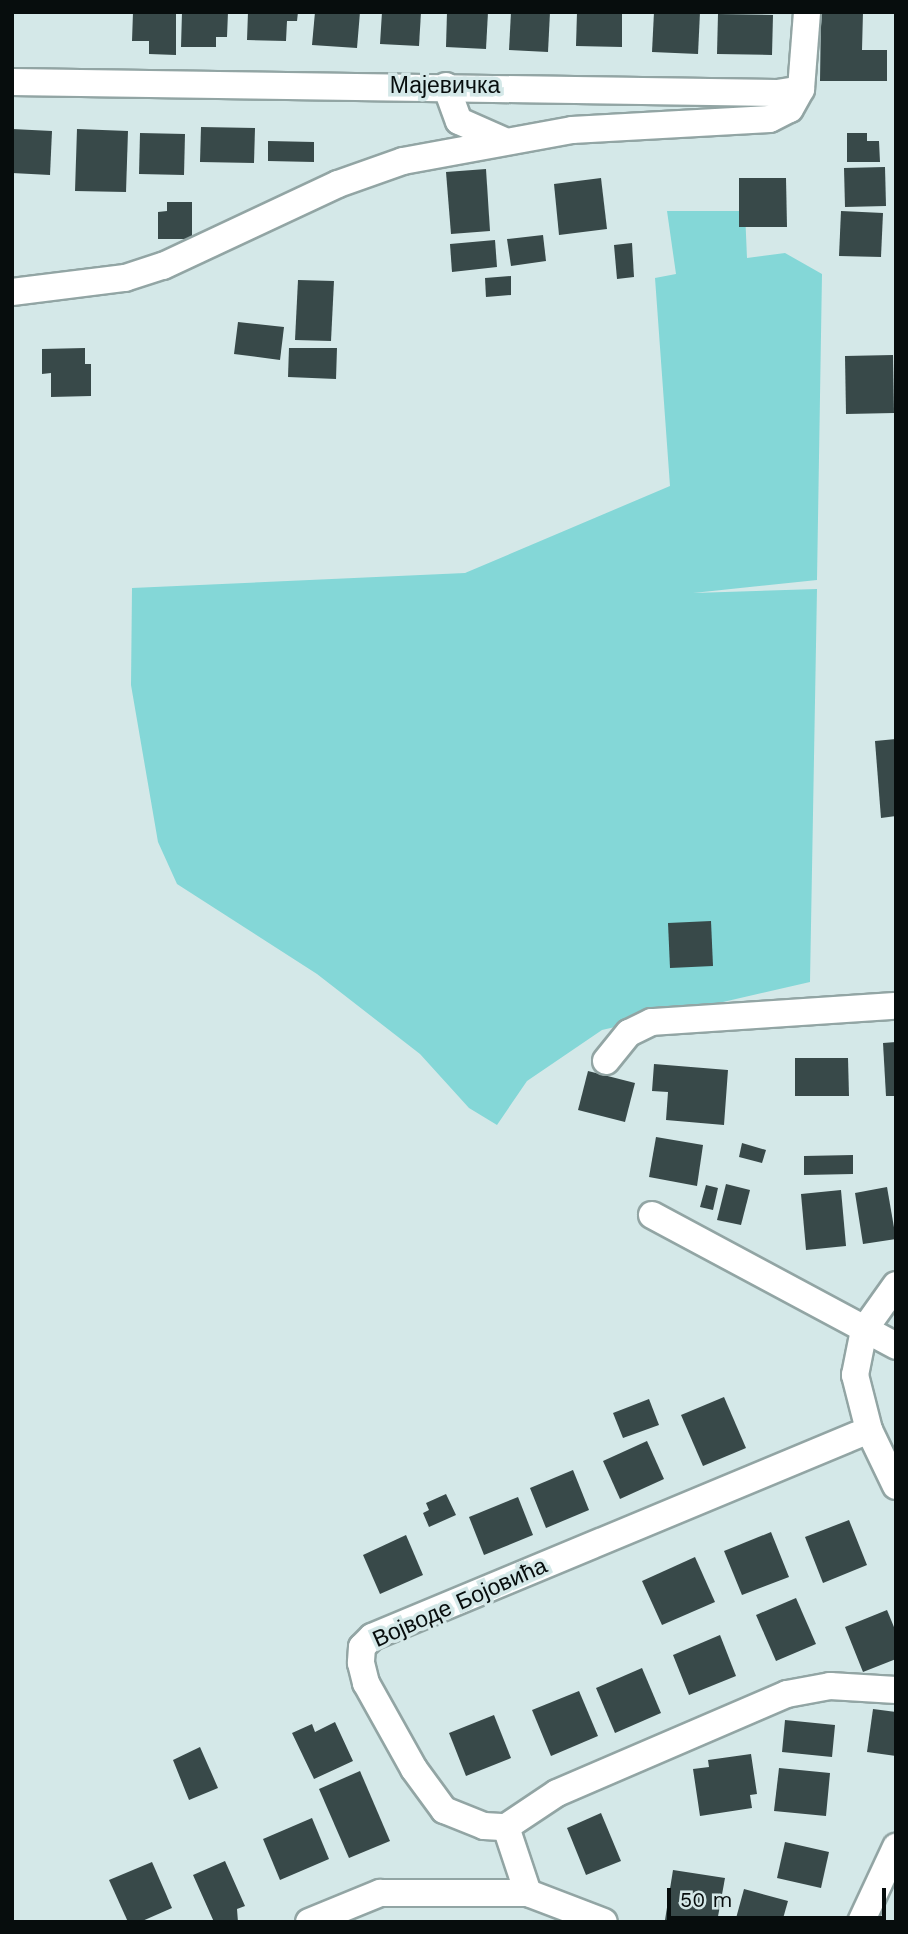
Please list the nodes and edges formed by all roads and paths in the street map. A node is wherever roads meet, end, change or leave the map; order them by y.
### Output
1 (807, 12) edge
2 (12, 82) edge
3 (446, 86) junction
4 (801, 89) junction
5 (502, 140) junction
6 (12, 292) edge
7 (896, 1006) edge
8 (606, 1061) dead end
9 (652, 1215) dead end
10 (896, 1284) edge
11 (864, 1330) junction
12 (896, 1346) edge
13 (869, 1430) junction
14 (896, 1486) edge
15 (896, 1690) edge
16 (506, 1827) junction
17 (896, 1847) edge
18 (527, 1893) junction
19 (309, 1922) edge
20 (604, 1922) edge
21 (861, 1922) edge

1 - 4 street
2 - 3 street, Мајевичка
3 - 4 street, Мајевичка
3 - 5 street
4 - 5 street
5 - 6 street
7 - 8 street
9 - 11 street
10 - 11 street
11 - 12 street
11 - 13 street
13 - 14 street
13 - 16 street, Војводе Бојовића
15 - 16 street
16 - 18 street
17 - 21 street
18 - 19 street
18 - 20 street

